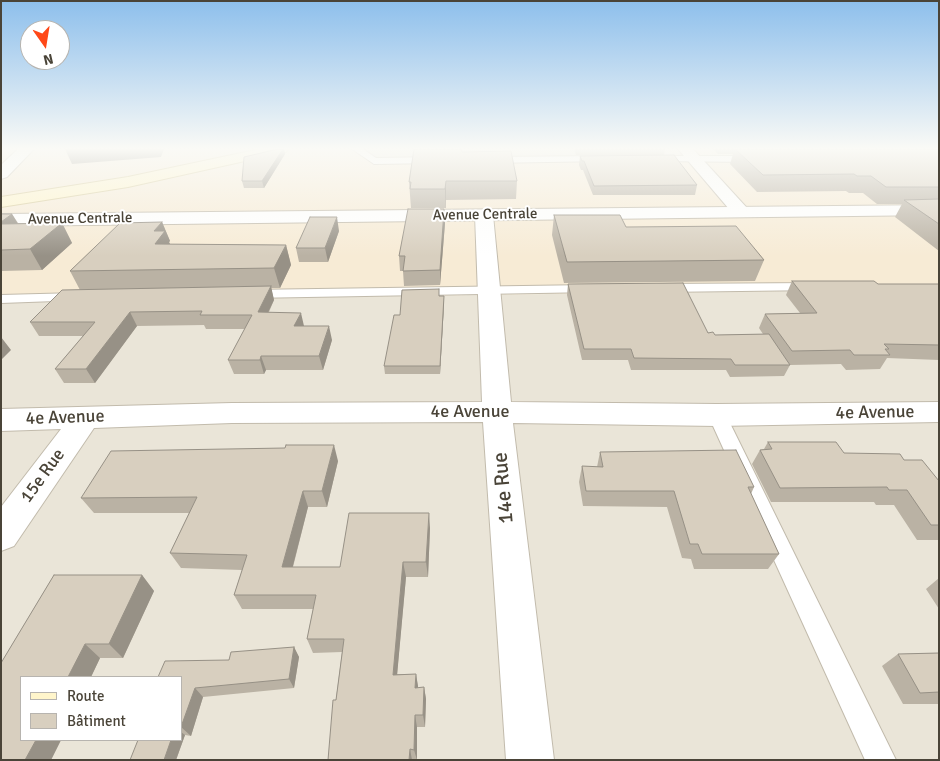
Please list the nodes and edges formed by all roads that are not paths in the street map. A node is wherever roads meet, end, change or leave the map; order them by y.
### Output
1 (112, 185) edge
2 (716, 185) edge
3 (1, 202) edge
4 (939, 210) edge
5 (741, 212) junction
6 (484, 215) junction
7 (1, 220) edge
8 (831, 287) edge
9 (645, 288) edge
10 (606, 289) edge
11 (488, 290) junction
12 (230, 295) edge
13 (91, 297) edge
14 (1, 299) edge
15 (497, 412) junction
16 (716, 415) junction
17 (934, 417) edge
18 (85, 418) junction
19 (1, 420) edge
20 (1, 535) edge
21 (530, 760) edge
22 (882, 760) edge

1 - 3 main road
2 - 5 street
4 - 5 street, Avenue Centrale
5 - 6 street, Avenue Centrale
6 - 7 street, Avenue Centrale
6 - 11 street, 14e Rue
8 - 9 lane
10 - 11 lane
11 - 12 lane
11 - 15 street, 14e Rue
13 - 14 lane
15 - 16 street, 4e Avenue
15 - 18 street, 4e Avenue
15 - 21 street, 14e Rue
16 - 17 street, 4e Avenue
16 - 22 lane
18 - 19 street, 4e Avenue
18 - 20 street, 15e Rue

